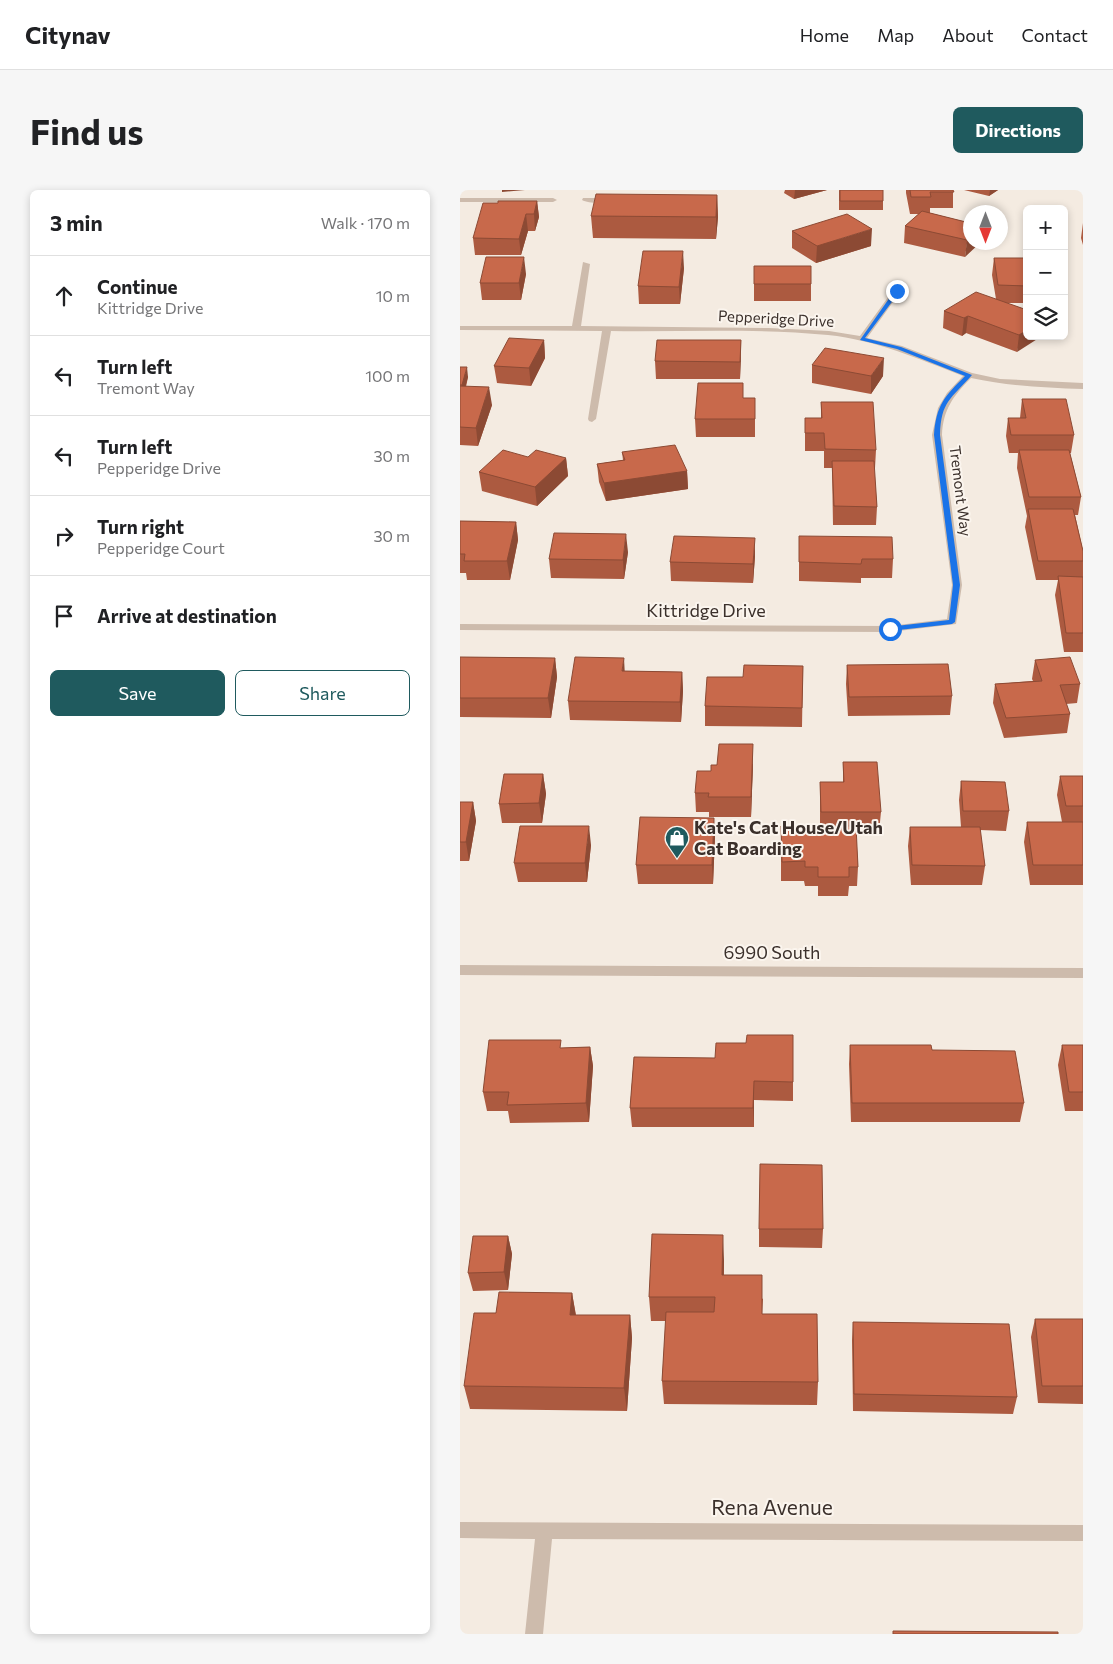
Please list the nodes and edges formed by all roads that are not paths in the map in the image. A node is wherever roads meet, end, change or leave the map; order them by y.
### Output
1 (460, 200) edge
2 (553, 200) dead end
3 (586, 200) dead end
4 (624, 200) edge
5 (586, 264) dead end
6 (897, 291) dead end
7 (460, 328) edge
8 (576, 329) junction
9 (607, 329) junction
10 (862, 338) junction
11 (969, 375) junction
12 (1083, 386) edge
13 (592, 419) dead end
14 (952, 622) joint
15 (460, 627) edge
16 (460, 970) edge
17 (1083, 973) edge
18 (460, 1530) edge
19 (544, 1530) junction
20 (1083, 1533) edge
21 (534, 1634) edge

1 - 2 street
3 - 4 street
5 - 8 street
6 - 10 street
7 - 8 street, Pepperidge Drive
8 - 9 street, Pepperidge Drive
9 - 10 street, Pepperidge Drive
9 - 13 street
10 - 11 street, Pepperidge Drive
11 - 12 street, Pepperidge Drive
11 - 14 street, Tremont Way
14 - 15 street, Kittridge Drive
16 - 17 street, 6990 South
18 - 19 street, Rena Avenue
19 - 20 street, Rena Avenue
19 - 21 street

